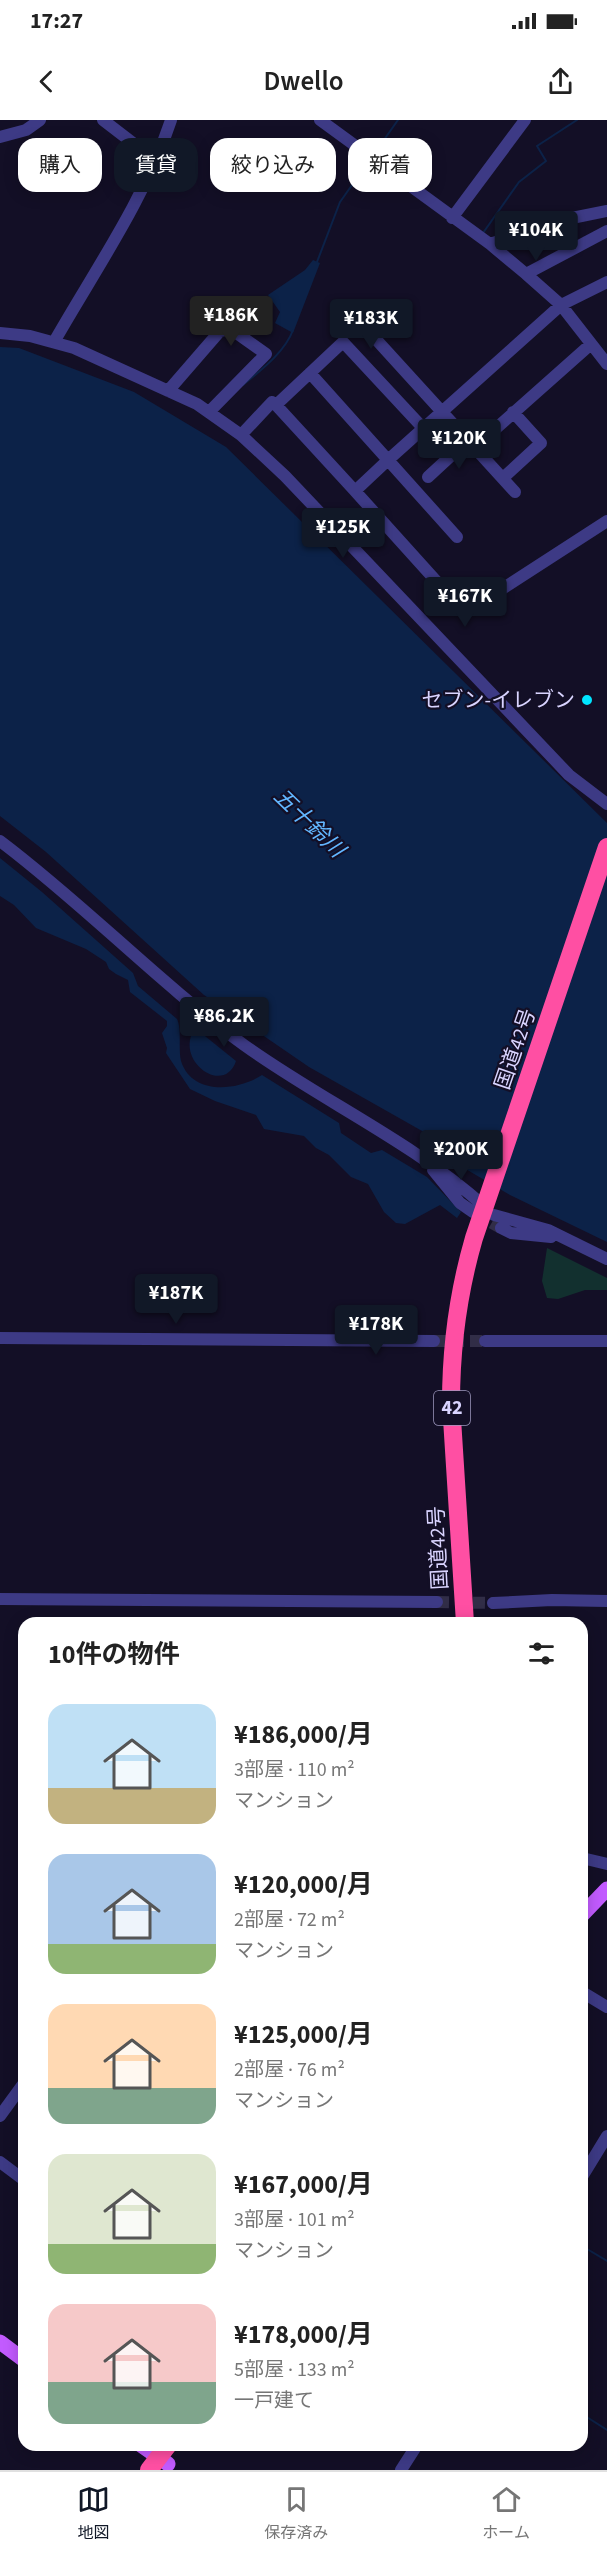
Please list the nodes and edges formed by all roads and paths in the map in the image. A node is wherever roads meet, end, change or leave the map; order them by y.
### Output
1 (40, 120) edge
2 (102, 120) edge
3 (171, 120) edge
4 (320, 120) edge
5 (525, 120) edge
6 (0, 137) edge
7 (126, 138) edge
8 (164, 138) edge
9 (140, 192) edge
10 (607, 211) edge
11 (455, 214) junction
12 (607, 231) edge
13 (490, 244) junction
14 (526, 274) junction
15 (607, 282) edge
16 (561, 305) junction
17 (362, 324) dead end
18 (0, 333) edge
19 (54, 342) junction
20 (591, 344) junction
21 (607, 364) edge
22 (310, 372) junction
23 (168, 391) junction
24 (276, 405) junction
25 (209, 412) junction
26 (442, 412) junction
27 (513, 412) junction
28 (423, 429) junction
29 (241, 435) junction
30 (472, 444) junction
31 (388, 460) junction
32 (428, 477) dead end
33 (503, 478) junction
34 (355, 491) junction
35 (515, 492) dead end
36 (607, 520) edge
37 (457, 537) dead end
38 (607, 804) edge
39 (0, 841) edge
40 (607, 847) edge
41 (607, 882) edge
42 (490, 1210) junction
43 (607, 1259) edge
44 (0, 1338) edge
45 (434, 1341) tunnel mouth
46 (485, 1341) tunnel mouth
47 (607, 1341) edge
48 (0, 1599) edge
49 (607, 1601) edge
50 (437, 1602) tunnel mouth
51 (493, 1603) tunnel mouth
52 (465, 1617) edge
53 (477, 1617) edge
54 (588, 1859) edge
55 (607, 1864) edge
56 (607, 1889) edge
57 (588, 1910) edge
58 (588, 1996) edge
59 (607, 2007) edge
60 (18, 2091) edge
61 (0, 2116) edge
62 (607, 2136) edge
63 (0, 2162) edge
64 (588, 2167) edge
65 (18, 2176) edge
66 (0, 2342) edge
67 (18, 2356) edge
68 (148, 2451) edge
69 (174, 2451) edge
70 (413, 2451) edge
71 (161, 2461) edge
72 (401, 2470) edge

1 - 6 street
2 - 7 street
3 - 8 street
4 - 11 street
5 - 11 street
9 - 19 street
10 - 13 street
11 - 13 street
12 - 14 street
13 - 14 street
14 - 16 street
15 - 16 street
16 - 20 street
16 - 26 street
17 - 26 street
18 - 19 street
19 - 23 street
20 - 21 street
20 - 27 street
22 - 24 street
22 - 28 street
22 - 31 street
23 - 25 street
23 - 25 street
24 - 29 street
24 - 34 street
25 - 29 street
26 - 28 street
26 - 30 street
27 - 30 street
27 - 33 street
28 - 31 street
29 - 38 street
30 - 32 street
30 - 33 street
31 - 34 street
31 - 37 street
33 - 35 street
34 - 36 street
39 - 42 street
40 - 42 highway, 国道42号 / 42
41 - 42 highway, 国道42号 / 42
42 - 43 street
42 - 52 highway, 国道42号 / 42
42 - 53 highway, 国道42号 / 42
44 - 45 street
46 - 47 street
48 - 50 street
49 - 51 street
54 - 55 street
56 - 57 main road
58 - 59 street
60 - 61 street
62 - 64 street
63 - 65 street
66 - 67 main road
68 - 71 main road
69 - 71 highway
70 - 72 street

